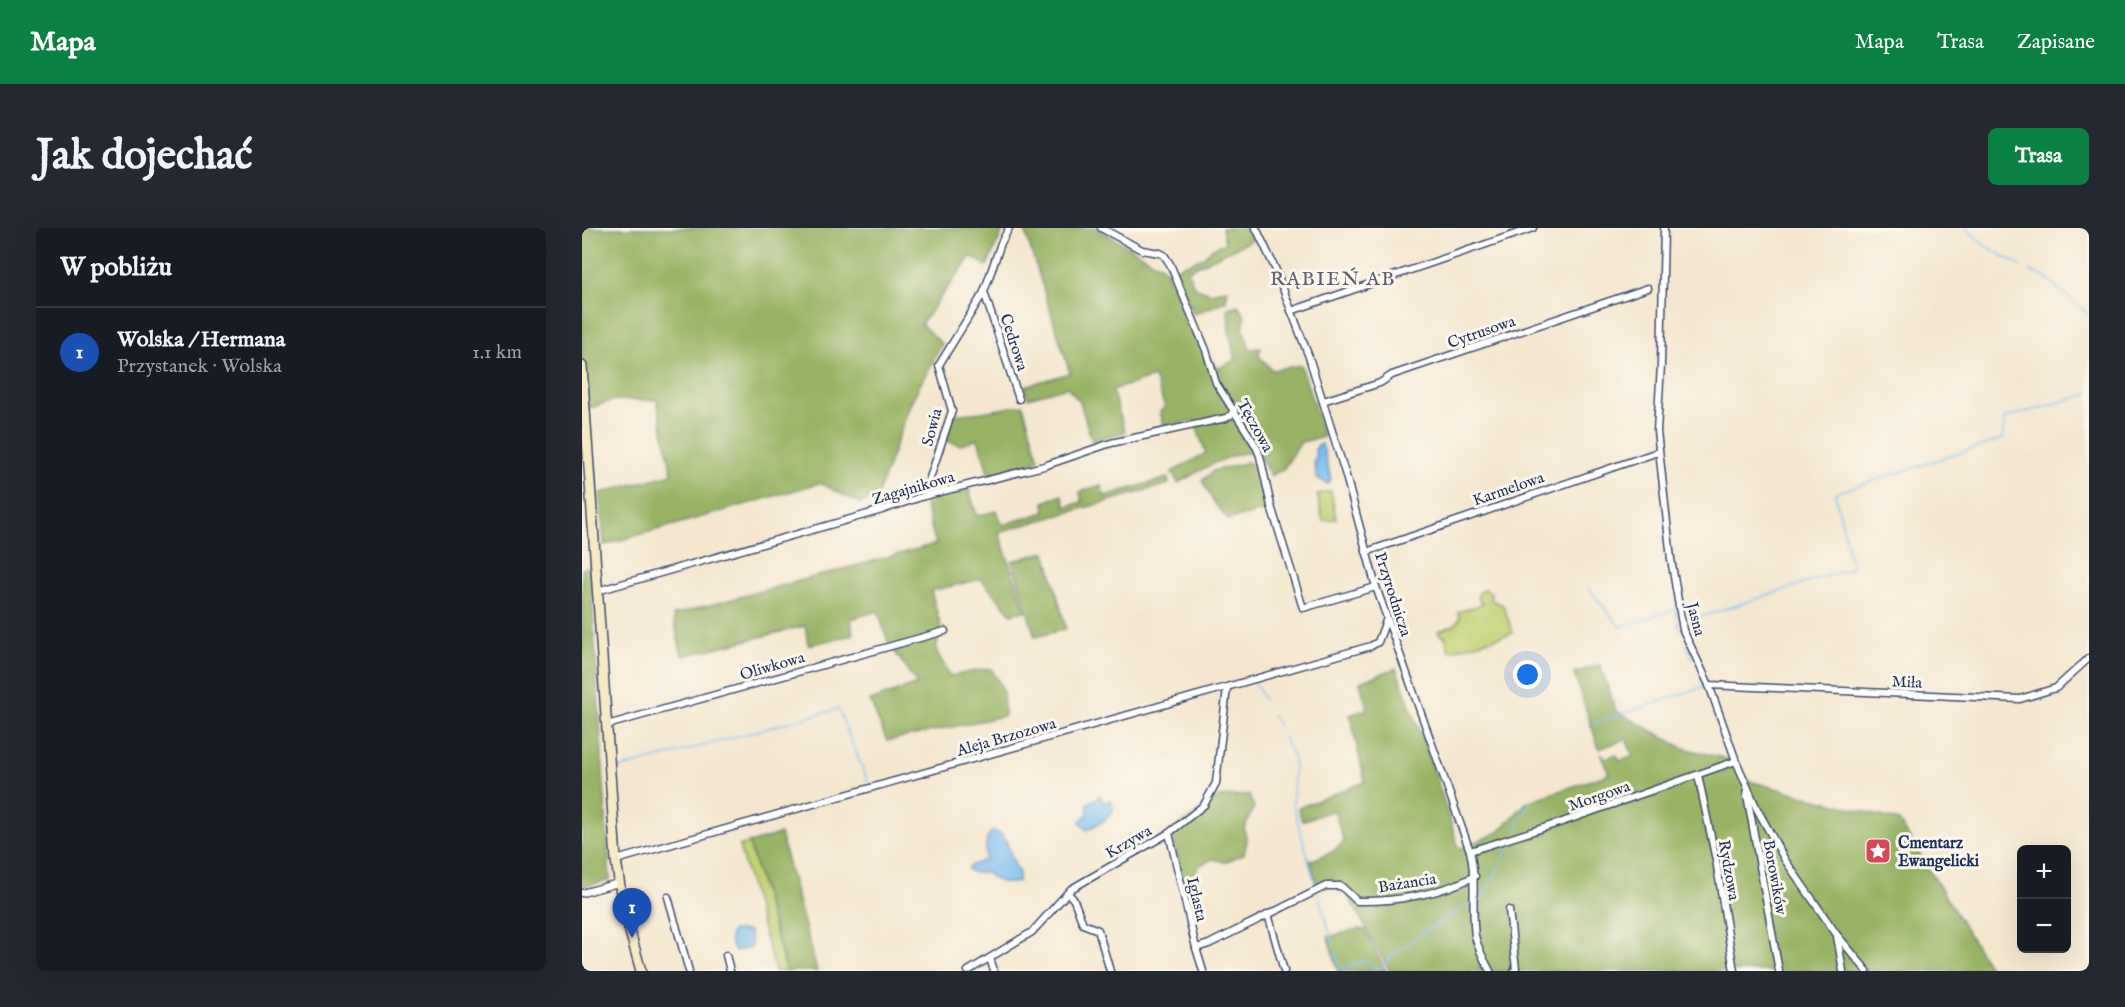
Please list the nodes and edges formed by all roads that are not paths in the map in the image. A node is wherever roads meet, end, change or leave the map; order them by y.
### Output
1 (1009, 228) edge
2 (1101, 228) edge
3 (1256, 228) edge
4 (1533, 228) edge
5 (1664, 228) edge
6 (1648, 288) dead end
7 (984, 292) junction
8 (1291, 311) junction
9 (939, 365) joint
10 (582, 366) edge
11 (1019, 399) dead end
12 (1323, 401) junction
13 (1234, 409) junction
14 (1658, 452) junction
15 (924, 496) junction
16 (1366, 552) junction
17 (1376, 587) junction
18 (597, 591) junction
19 (1387, 618) junction
20 (945, 630) dead end
21 (2089, 658) edge
22 (1709, 685) junction
23 (1227, 688) junction
24 (606, 725) junction
25 (1736, 761) junction
26 (1698, 774) junction
27 (1748, 788) junction
28 (1169, 833) junction
29 (1470, 850) junction
30 (616, 860) junction
31 (1475, 876) junction
32 (618, 883) junction
33 (582, 893) edge
34 (1068, 893) junction
35 (668, 897) dead end
36 (1509, 910) dead end
37 (1268, 914) junction
38 (1837, 935) junction
39 (1196, 948) junction
40 (726, 955) dead end
41 (990, 958) junction
42 (642, 971) edge
43 (689, 971) edge
44 (730, 971) edge
45 (968, 971) edge
46 (994, 971) edge
47 (1110, 971) edge
48 (1203, 971) edge
49 (1284, 971) edge
50 (1490, 971) edge
51 (1514, 971) edge
52 (1734, 971) edge
53 (1779, 971) edge
54 (1843, 971) edge
55 (1867, 971) edge

1 - 7 street, Cedrowa
2 - 13 street, Tęczowa
3 - 8 street, Przyrodnicza
4 - 8 street
5 - 14 street, Jasna
6 - 12 street, Cytrusowa
7 - 9 street, Cedrowa
7 - 11 street, Cedrowa
8 - 12 street, Przyrodnicza
9 - 15 street, Sowia
10 - 18 street
12 - 16 street, Przyrodnicza
13 - 15 street, Zagajnikowa
13 - 17 street, Tęczowa
14 - 16 street, Karmelowa
14 - 22 street, Jasna
15 - 18 street, Zagajnikowa
16 - 17 street, Przyrodnicza
17 - 19 street, Przyrodnicza
18 - 24 street
19 - 23 street, Aleja Brzozowa
19 - 29 street, Przyrodnicza
20 - 24 street, Oliwkowa
21 - 22 street, Miła
22 - 25 street, Jasna
23 - 28 street, Krzywa
23 - 30 street, Aleja Brzozowa
24 - 30 street
25 - 26 street, Morgowa
25 - 27 street, Jasna
26 - 29 street, Morgowa
26 - 52 street, Rydzowa
27 - 38 street, Jasna
27 - 53 street, Borowików
28 - 34 street, Krzywa
28 - 39 street, Iglasta
29 - 31 street, Przyrodnicza
30 - 32 street
31 - 37 street, Bażancia
31 - 50 street, Przyrodnicza
32 - 33 street
32 - 42 street
34 - 41 street, Krzywa
34 - 47 street
35 - 43 street
36 - 51 street
37 - 39 street
37 - 49 street
38 - 54 street
38 - 55 street, Jasna
39 - 48 street, Iglasta
40 - 44 street
41 - 45 street, Krzywa
41 - 46 street

